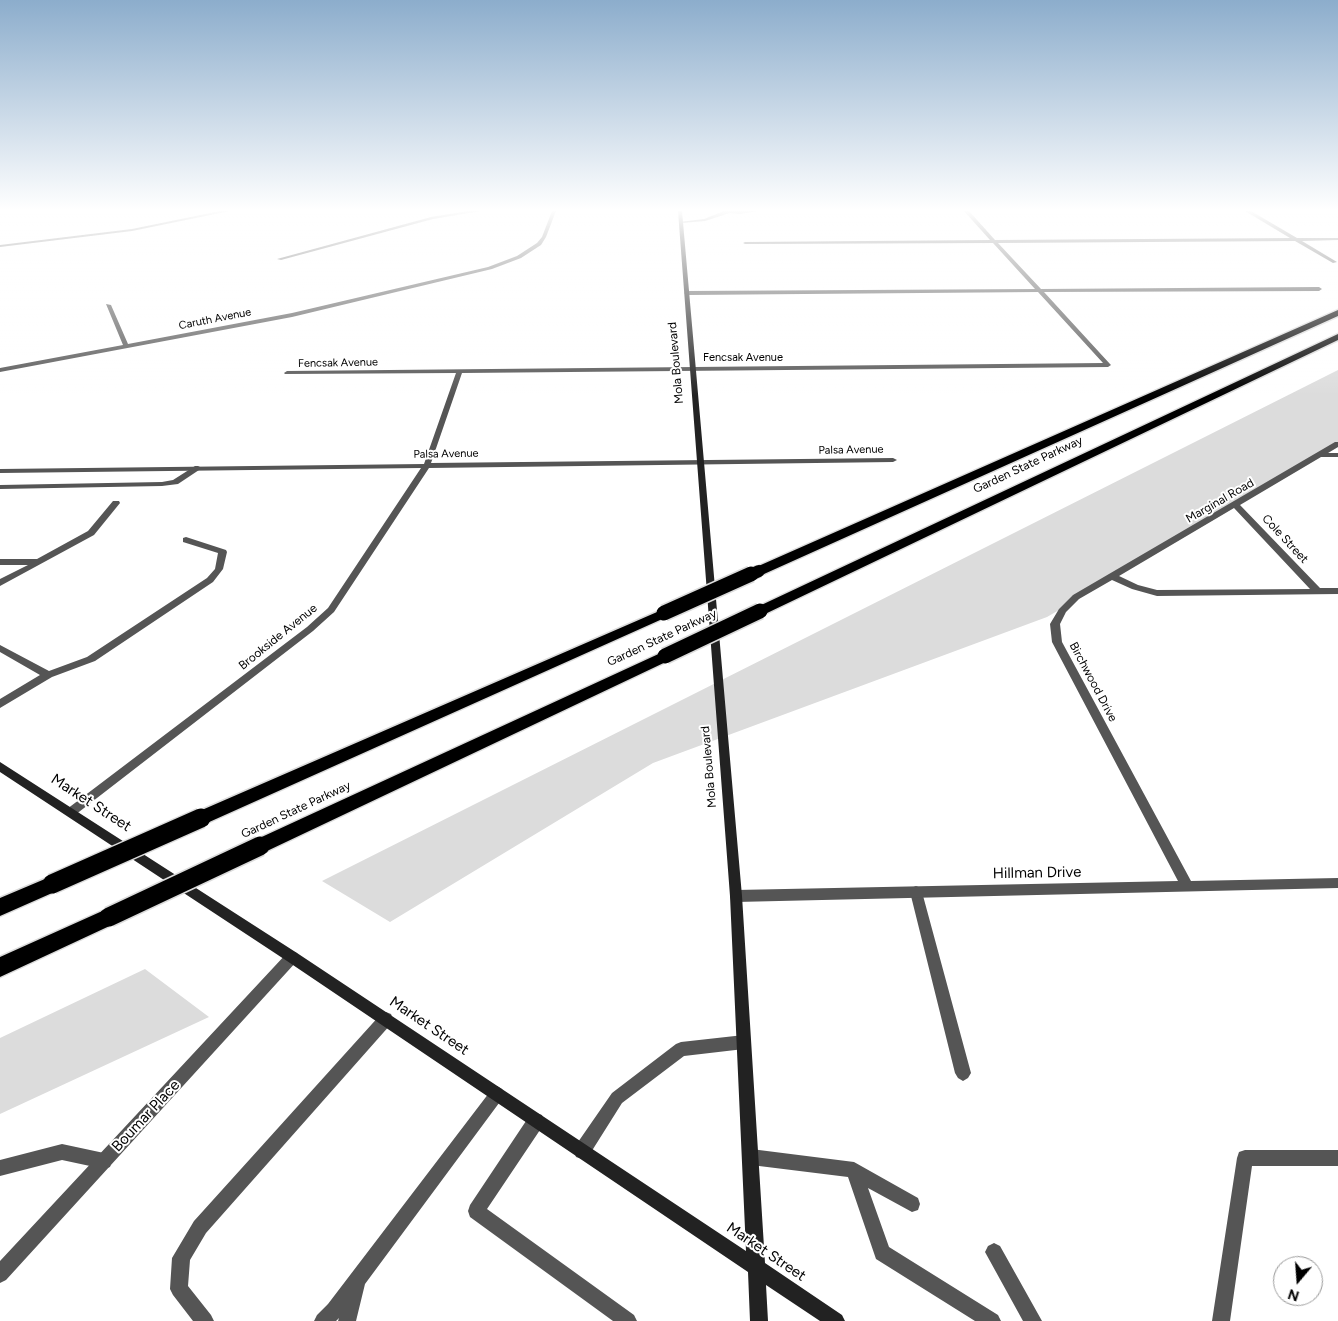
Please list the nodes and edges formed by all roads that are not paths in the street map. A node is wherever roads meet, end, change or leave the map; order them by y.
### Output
1 (470, 273) edge
2 (685, 273) edge
3 (1022, 273) edge
4 (1319, 289) dead end
5 (1039, 291) junction
6 (687, 293) junction
7 (108, 305) dead end
8 (1338, 313) edge
9 (1338, 337) edge
10 (126, 346) junction
11 (693, 369) junction
12 (0, 370) edge
13 (460, 371) junction
14 (287, 373) dead end
15 (1338, 444) edge
16 (1318, 455) junction
17 (1338, 455) edge
18 (893, 460) dead end
19 (701, 463) junction
20 (427, 465) junction
21 (198, 468) junction
22 (0, 471) edge
23 (0, 487) edge
24 (116, 503) dead end
25 (1236, 505) junction
26 (186, 540) dead end
27 (0, 562) edge
28 (39, 562) junction
29 (1112, 576) junction
30 (0, 583) edge
31 (1338, 590) edge
32 (1317, 591) junction
33 (0, 648) edge
34 (48, 676) junction
35 (0, 704) edge
36 (0, 766) edge
37 (71, 812) junction
38 (1338, 883) edge
39 (1188, 886) junction
40 (916, 892) junction
41 (736, 896) junction
42 (0, 908) edge
43 (292, 957) junction
44 (0, 967) edge
45 (386, 1020) junction
46 (744, 1042) junction
47 (963, 1074) dead end
48 (497, 1094) junction
49 (536, 1121) junction
50 (582, 1151) junction
51 (751, 1157) junction
52 (1338, 1158) edge
53 (104, 1161) junction
54 (0, 1168) edge
55 (854, 1170) junction
56 (912, 1204) dead end
57 (994, 1252) dead end
58 (756, 1268) junction
59 (0, 1274) edge
60 (358, 1279) junction
61 (205, 1321) edge
62 (323, 1321) edge
63 (347, 1321) edge
64 (628, 1321) edge
65 (759, 1321) edge
66 (836, 1321) edge
67 (992, 1321) edge
68 (1033, 1321) edge
69 (1221, 1321) edge

1 - 10 street, Caruth Avenue
2 - 6 street, Mola Boulevard
3 - 5 street
4 - 5 street
5 - 6 street
5 - 11 street, Fencsak Avenue
6 - 11 street, Mola Boulevard
7 - 10 street
8 - 42 highway, Garden State Parkway, bridge
9 - 44 highway, Garden State Parkway, bridge
10 - 12 street, Caruth Avenue
11 - 13 street, Fencsak Avenue
11 - 19 street, Mola Boulevard
13 - 14 street, Fencsak Avenue
13 - 20 street, Brookside Avenue
15 - 16 street, Marginal Road
16 - 17 street
16 - 25 street, Marginal Road
18 - 19 street, Palsa Avenue
19 - 20 street, Palsa Avenue
19 - 41 street, Mola Boulevard
20 - 21 street, Palsa Avenue
20 - 37 street, Brookside Avenue
21 - 22 street, Palsa Avenue
21 - 23 street
24 - 28 street
25 - 29 street, Marginal Road
25 - 32 street, Cole Street
26 - 34 street
27 - 28 street
28 - 30 street
29 - 32 street
29 - 39 street, Birchwood Drive
31 - 32 street
33 - 34 street
34 - 35 street
36 - 37 street, Market Street
37 - 43 street, Market Street
38 - 39 street, Hillman Drive
39 - 40 street, Hillman Drive
40 - 41 street, Hillman Drive
40 - 47 street
41 - 46 street, Mola Boulevard
43 - 45 street, Market Street
43 - 53 street, Boumar Place
45 - 48 street, Market Street
45 - 61 street
46 - 50 street
46 - 51 street, Mola Boulevard
48 - 49 street, Market Street
48 - 60 street
49 - 50 street, Market Street
49 - 64 street
50 - 58 street, Market Street
51 - 55 street
51 - 58 street, Mola Boulevard
52 - 69 street
53 - 54 street
53 - 59 street, Boumar Place
55 - 56 street
55 - 67 street
57 - 68 street
58 - 65 street, Mola Boulevard
58 - 66 street, Market Street
60 - 62 street
60 - 63 street

